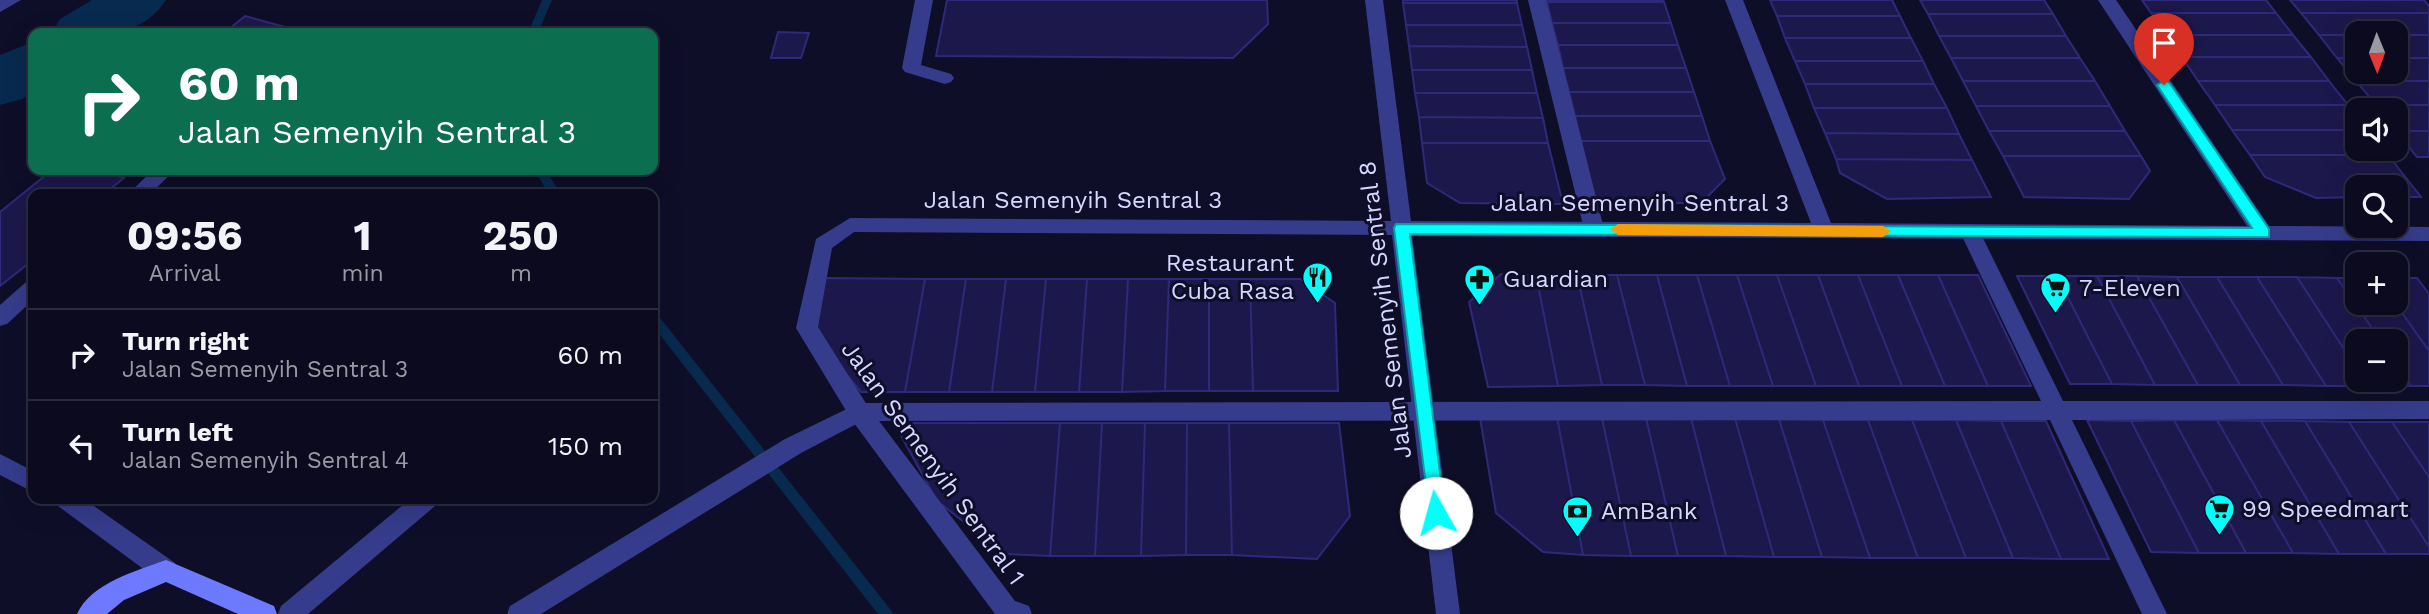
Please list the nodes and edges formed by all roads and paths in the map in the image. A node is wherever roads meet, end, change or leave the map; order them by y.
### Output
1 (12, 0) edge
2 (924, 0) edge
3 (1374, 0) edge
4 (1538, 0) edge
5 (1734, 0) edge
6 (2107, 0) edge
7 (0, 7) edge
8 (944, 78) dead end
9 (159, 175) edge
10 (144, 189) edge
11 (850, 225) joint
12 (1402, 228) junction
13 (1594, 229) junction
14 (1824, 231) junction
15 (1970, 232) junction
16 (2263, 233) junction
17 (2429, 234) edge
18 (28, 293) edge
19 (0, 318) edge
20 (2429, 410) edge
21 (2057, 411) junction
22 (859, 412) junction
23 (1424, 412) junction
24 (0, 464) edge
25 (28, 479) edge
26 (74, 504) edge
27 (421, 504) edge
28 (166, 571) junction
29 (89, 614) edge
30 (265, 614) edge
31 (290, 614) edge
32 (519, 614) edge
33 (1020, 614) edge
34 (1448, 614) edge
35 (2155, 614) edge

1 - 7 street
2 - 8 street
3 - 12 street, Jalan Semenyih Sentral 8
4 - 13 street
5 - 14 street
6 - 16 street
9 - 10 street
11 - 12 street, Jalan Semenyih Sentral 3
11 - 22 street, Jalan Semenyih Sentral 1
12 - 13 street, Jalan Semenyih Sentral 3
12 - 23 street, Jalan Semenyih Sentral 8
13 - 14 street, Jalan Semenyih Sentral 3
14 - 15 street, Jalan Semenyih Sentral 3
15 - 16 street, Jalan Semenyih Sentral 3
15 - 21 street
16 - 17 street, Jalan Semenyih Sentral 3
18 - 19 street
20 - 21 street
21 - 23 street
21 - 35 street
22 - 23 street
22 - 32 street
22 - 33 street, Jalan Semenyih Sentral 1
23 - 34 street, Jalan Semenyih Sentral 8
24 - 25 street
26 - 28 street
27 - 31 street
28 - 29 street
28 - 30 street

